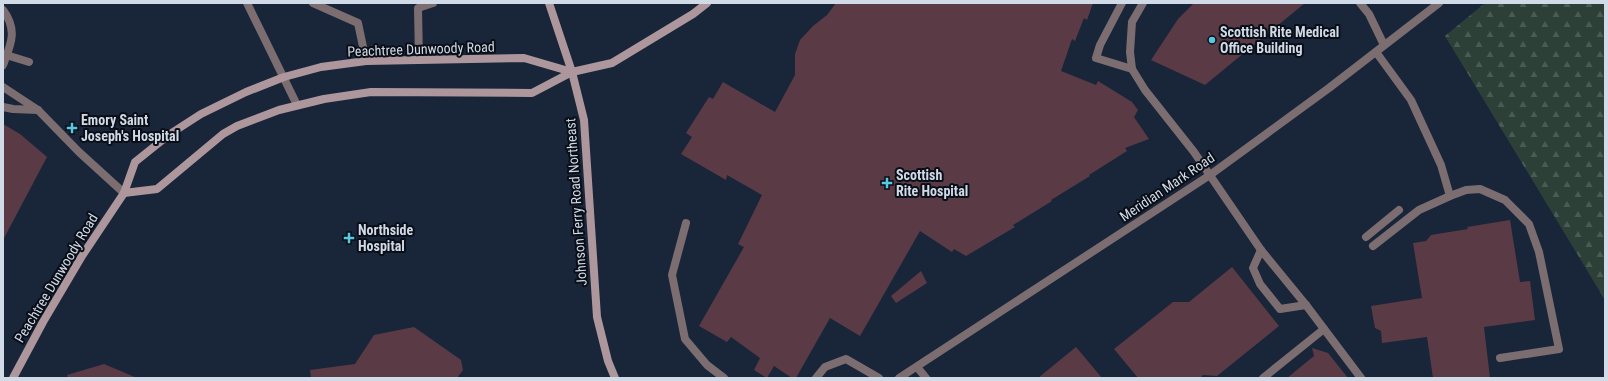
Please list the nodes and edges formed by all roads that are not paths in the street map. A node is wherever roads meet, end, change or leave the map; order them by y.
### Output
1 (247, 3) edge
2 (313, 3) edge
3 (433, 3) edge
4 (549, 3) edge
5 (708, 3) edge
6 (1122, 3) edge
7 (1143, 3) edge
8 (1360, 3) edge
9 (1439, 3) edge
10 (3, 10) edge
11 (1384, 45) junction
12 (1376, 52) junction
13 (5, 55) edge
14 (419, 60) junction
15 (366, 61) junction
16 (29, 62) dead end
17 (3, 65) edge
18 (1132, 69) junction
19 (572, 72) junction
20 (284, 77) junction
21 (3, 87) edge
22 (297, 105) junction
23 (3, 107) edge
24 (38, 110) junction
25 (1210, 175) junction
26 (124, 193) junction
27 (1450, 196) junction
28 (1399, 210) dead end
29 (686, 223) dead end
30 (1366, 238) dead end
31 (1373, 246) dead end
32 (1261, 250) junction
33 (1306, 305) junction
34 (1324, 329) junction
35 (1500, 358) dead end
36 (917, 367) junction
37 (13, 378) edge
38 (614, 378) edge
39 (724, 378) edge
40 (816, 378) edge
41 (879, 378) edge
42 (899, 378) edge
43 (926, 378) edge
44 (1263, 378) edge
45 (1361, 378) edge

1 - 20 street
2 - 15 street
3 - 14 street
4 - 19 main road, Johnson Ferry Road Northeast
5 - 19 main road, Peachtree Dunwoody Road
6 - 18 street
7 - 18 street
8 - 11 street
9 - 11 street, Meridian Mark Road
10 - 13 street
11 - 12 street, Meridian Mark Road
12 - 25 street, Meridian Mark Road
12 - 27 street
13 - 16 street
13 - 17 street
14 - 15 main road, Peachtree Dunwoody Road
14 - 19 main road, Peachtree Dunwoody Road
15 - 20 main road, Peachtree Dunwoody Road
18 - 25 street
19 - 22 main road, Peachtree Dunwoody Road
19 - 38 main road, Johnson Ferry Road Northeast
20 - 22 street
20 - 26 main road, Peachtree Dunwoody Road
21 - 24 street
22 - 26 main road, Peachtree Dunwoody Road
23 - 24 street
24 - 26 street
25 - 32 street
25 - 36 street, Meridian Mark Road
26 - 37 main road, Peachtree Dunwoody Road
27 - 31 street
27 - 35 street
28 - 30 street
29 - 39 street
32 - 33 street
32 - 33 street
33 - 34 street
34 - 44 street
34 - 45 street
36 - 42 street, Meridian Mark Road
36 - 43 street
40 - 41 street

